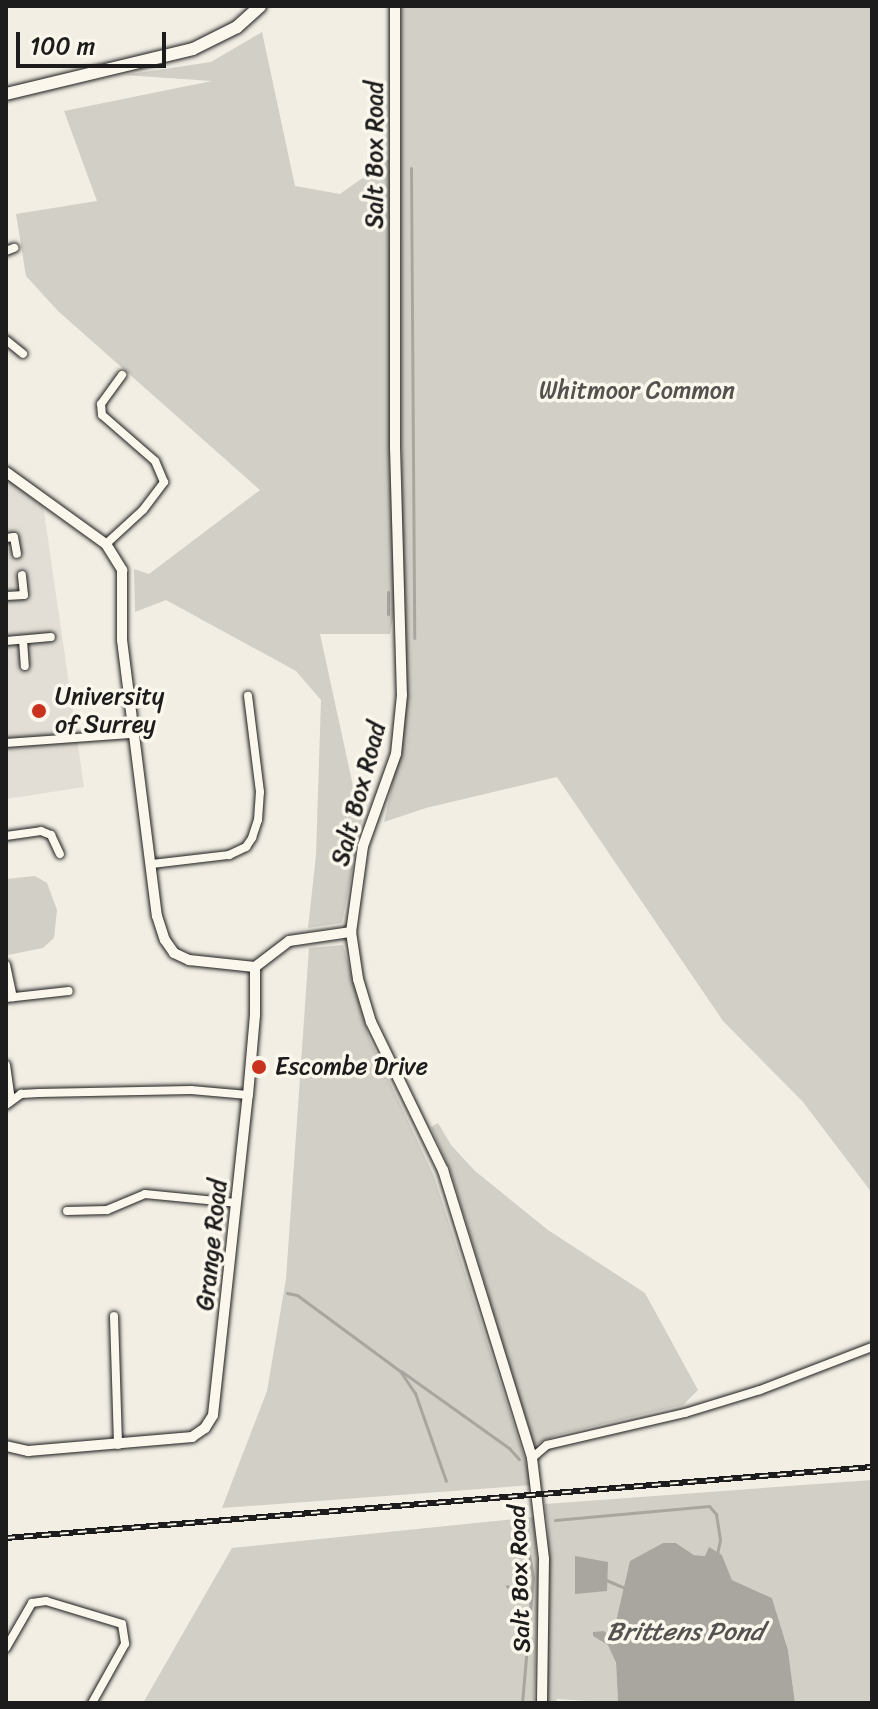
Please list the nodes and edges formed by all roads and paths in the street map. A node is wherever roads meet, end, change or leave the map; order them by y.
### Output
1 (260, 6) edge
2 (395, 6) edge
3 (6, 94) edge
4 (6, 340) edge
5 (23, 354) dead end
6 (122, 375) dead end
7 (6, 472) edge
8 (6, 538) edge
9 (106, 544) junction
10 (17, 554) dead end
11 (22, 575) dead end
12 (6, 596) edge
13 (51, 637) dead end
14 (23, 640) junction
15 (6, 641) edge
16 (25, 666) dead end
17 (248, 696) dead end
18 (133, 734) junction
19 (6, 743) edge
20 (6, 836) edge
21 (60, 854) dead end
22 (152, 864) junction
23 (351, 932) junction
24 (6, 965) edge
25 (255, 967) junction
26 (69, 991) dead end
27 (9, 998) edge
28 (6, 1065) edge
29 (248, 1095) junction
30 (8, 1102) edge
31 (236, 1203) junction
32 (67, 1211) dead end
33 (114, 1316) dead end
34 (872, 1347) edge
35 (118, 1445) junction
36 (6, 1446) edge
37 (532, 1458) junction
38 (6, 1648) edge
39 (92, 1703) edge
40 (542, 1703) edge

1 - 3 main road
2 - 23 street, Salt Box Road
4 - 5 street
6 - 9 street
7 - 9 street
8 - 10 street
9 - 18 street
11 - 12 street
13 - 14 street
14 - 15 street
14 - 16 street
17 - 22 street
18 - 19 street
18 - 22 street
20 - 21 street
22 - 25 street
23 - 25 street
23 - 37 street, Salt Box Road
24 - 27 street
25 - 29 street, Grange Road
26 - 27 street
28 - 30 street
29 - 30 street
29 - 31 street, Grange Road
31 - 32 street
31 - 35 street, Grange Road
33 - 35 street
34 - 37 street
35 - 36 street, Grange Road
37 - 40 street, Salt Box Road
38 - 39 street

